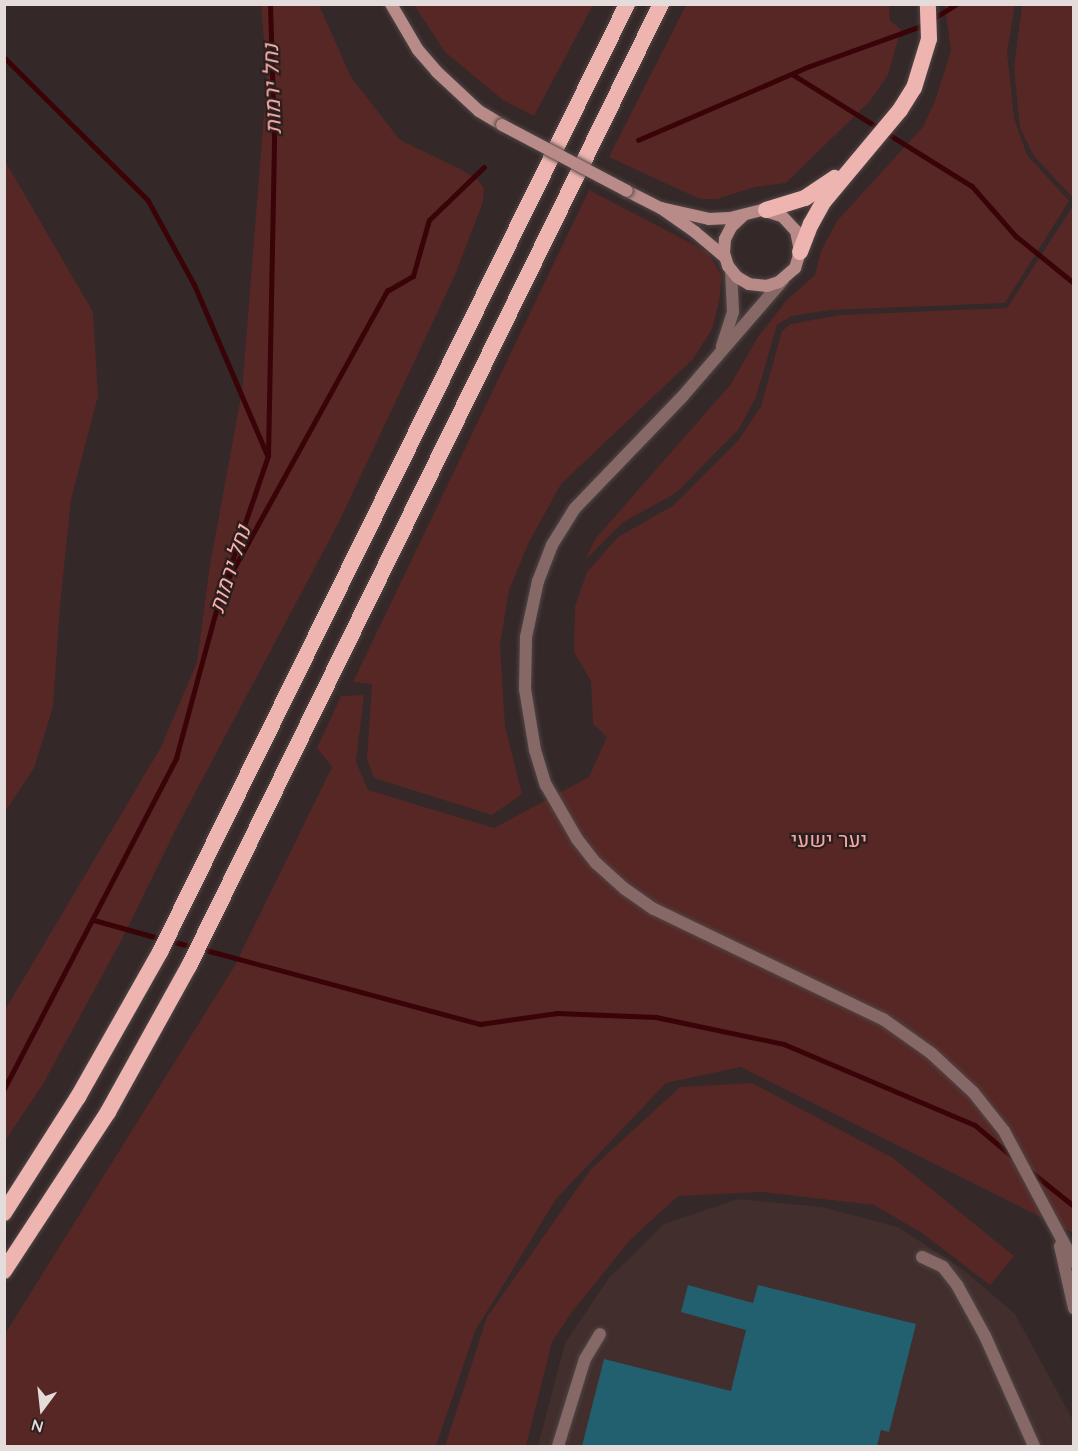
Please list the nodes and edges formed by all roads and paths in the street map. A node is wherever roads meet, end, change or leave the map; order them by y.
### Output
1 (391, 4) edge
2 (627, 4) edge
3 (661, 4) edge
4 (928, 4) edge
5 (852, 165) junction
6 (661, 208) junction
7 (766, 210) junction
8 (744, 214) junction
9 (800, 252) junction
10 (725, 257) junction
11 (731, 270) junction
12 (783, 280) junction
13 (713, 360) junction
14 (4, 1213) edge
15 (1054, 1222) junction
16 (922, 1257) dead end
17 (1074, 1262) edge
18 (4, 1271) edge
19 (1074, 1308) edge
20 (600, 1334) dead end
21 (558, 1446) edge
22 (1034, 1446) edge

1 - 6 main road, bridge
2 - 14 highway
3 - 18 highway
4 - 5 highway
5 - 7 highway
5 - 9 highway
6 - 8 main road
6 - 10 main road
7 - 8 main road
7 - 9 main road
8 - 10 main road
9 - 12 main road
10 - 11 main road
11 - 12 main road
11 - 13 street
12 - 13 street
13 - 15 street
15 - 17 street
15 - 19 street
16 - 22 street
20 - 21 street

